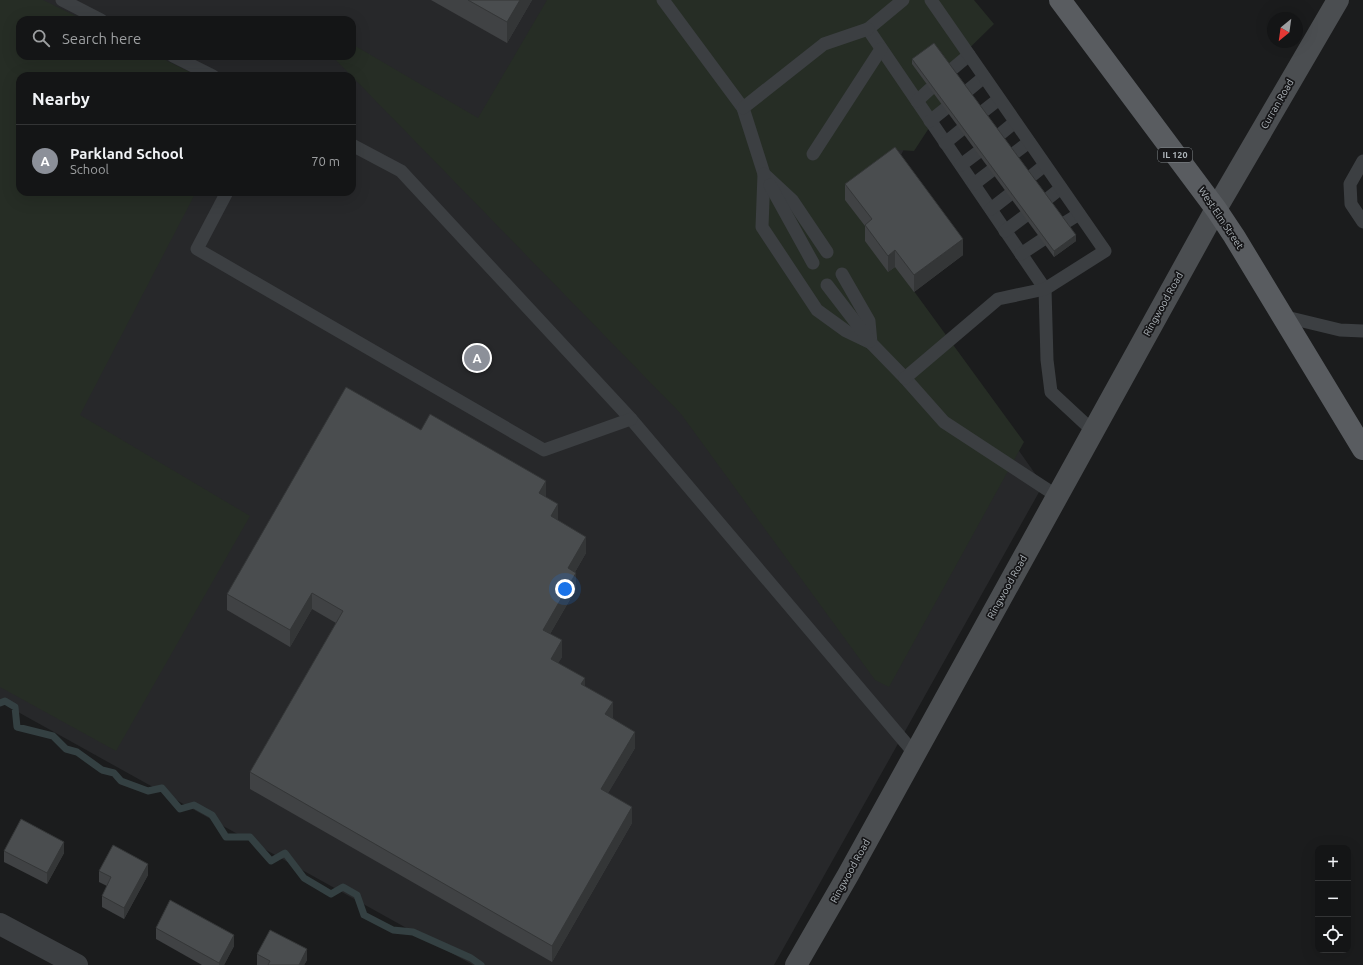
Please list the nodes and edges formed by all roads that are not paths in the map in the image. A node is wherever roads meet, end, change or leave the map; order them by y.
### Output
1 (62, 0) edge
2 (663, 0) edge
3 (903, 0) edge
4 (931, 0) edge
5 (1060, 0) edge
6 (1338, 0) edge
7 (93, 16) edge
8 (868, 29) junction
9 (881, 49) junction
10 (969, 55) junction
11 (181, 60) edge
12 (950, 71) edge
13 (204, 72) edge
14 (984, 76) junction
15 (930, 89) edge
16 (966, 92) edge
17 (999, 99) junction
18 (917, 101) junction
19 (743, 108) junction
20 (945, 109) edge
21 (981, 113) edge
22 (930, 120) junction
23 (1015, 122) junction
24 (961, 130) edge
25 (998, 136) edge
26 (1029, 142) junction
27 (945, 143) junction
28 (356, 147) edge
29 (977, 153) edge
30 (813, 154) dead end
31 (1012, 155) edge
32 (1363, 161) edge
33 (961, 165) junction
34 (1045, 165) junction
35 (991, 171) edge
36 (764, 174) junction
37 (1029, 178) edge
38 (974, 184) junction
39 (1061, 188) junction
40 (1008, 195) edge
41 (225, 196) edge
42 (1046, 200) edge
43 (991, 209) junction
44 (1216, 209) junction
45 (1079, 214) junction
46 (1025, 216) edge
47 (1363, 222) edge
48 (1063, 224) edge
49 (1006, 231) junction
50 (1042, 240) edge
51 (827, 252) dead end
52 (1021, 254) junction
53 (813, 263) dead end
54 (842, 274) dead end
55 (827, 285) dead end
56 (1046, 289) junction
57 (1282, 316) junction
58 (1363, 331) edge
59 (871, 343) junction
60 (905, 378) junction
61 (631, 419) junction
62 (1093, 431) junction
63 (1363, 449) edge
64 (1057, 496) junction
65 (915, 754) junction
66 (0, 924) edge
67 (77, 965) edge
68 (796, 965) edge

1 - 7 lane
2 - 19 lane
3 - 8 lane
4 - 10 lane
5 - 44 main road, West Elm Street / IL 120
6 - 44 street, Curran Road
8 - 9 lane
8 - 19 lane
9 - 18 lane
9 - 30 lane
10 - 12 lane
10 - 14 lane
11 - 13 lane
14 - 16 lane
14 - 17 lane
15 - 18 lane
17 - 21 lane
17 - 23 lane
18 - 22 lane
19 - 36 lane
20 - 22 lane
22 - 27 lane
23 - 25 lane
23 - 26 lane
24 - 27 lane
26 - 31 lane
26 - 34 lane
27 - 33 lane
28 - 61 lane
29 - 33 lane
32 - 47 lane
33 - 38 lane
34 - 37 lane
34 - 39 lane
35 - 38 lane
36 - 51 lane
36 - 53 lane
36 - 59 lane
38 - 43 lane
39 - 42 lane
39 - 45 lane
40 - 43 lane
41 - 61 lane
43 - 49 lane
44 - 57 main road, West Elm Street / IL 120
44 - 62 street, Ringwood Road
45 - 48 lane
45 - 56 lane
46 - 49 lane
49 - 52 lane
50 - 52 lane
52 - 56 lane
54 - 59 lane
55 - 59 lane
56 - 60 lane
56 - 62 lane
57 - 58 lane
57 - 63 main road, West Elm Street / IL 120
59 - 60 lane
60 - 64 lane
61 - 65 lane
62 - 64 street, Ringwood Road
64 - 65 street, Ringwood Road
65 - 68 street, Ringwood Road
66 - 67 street

